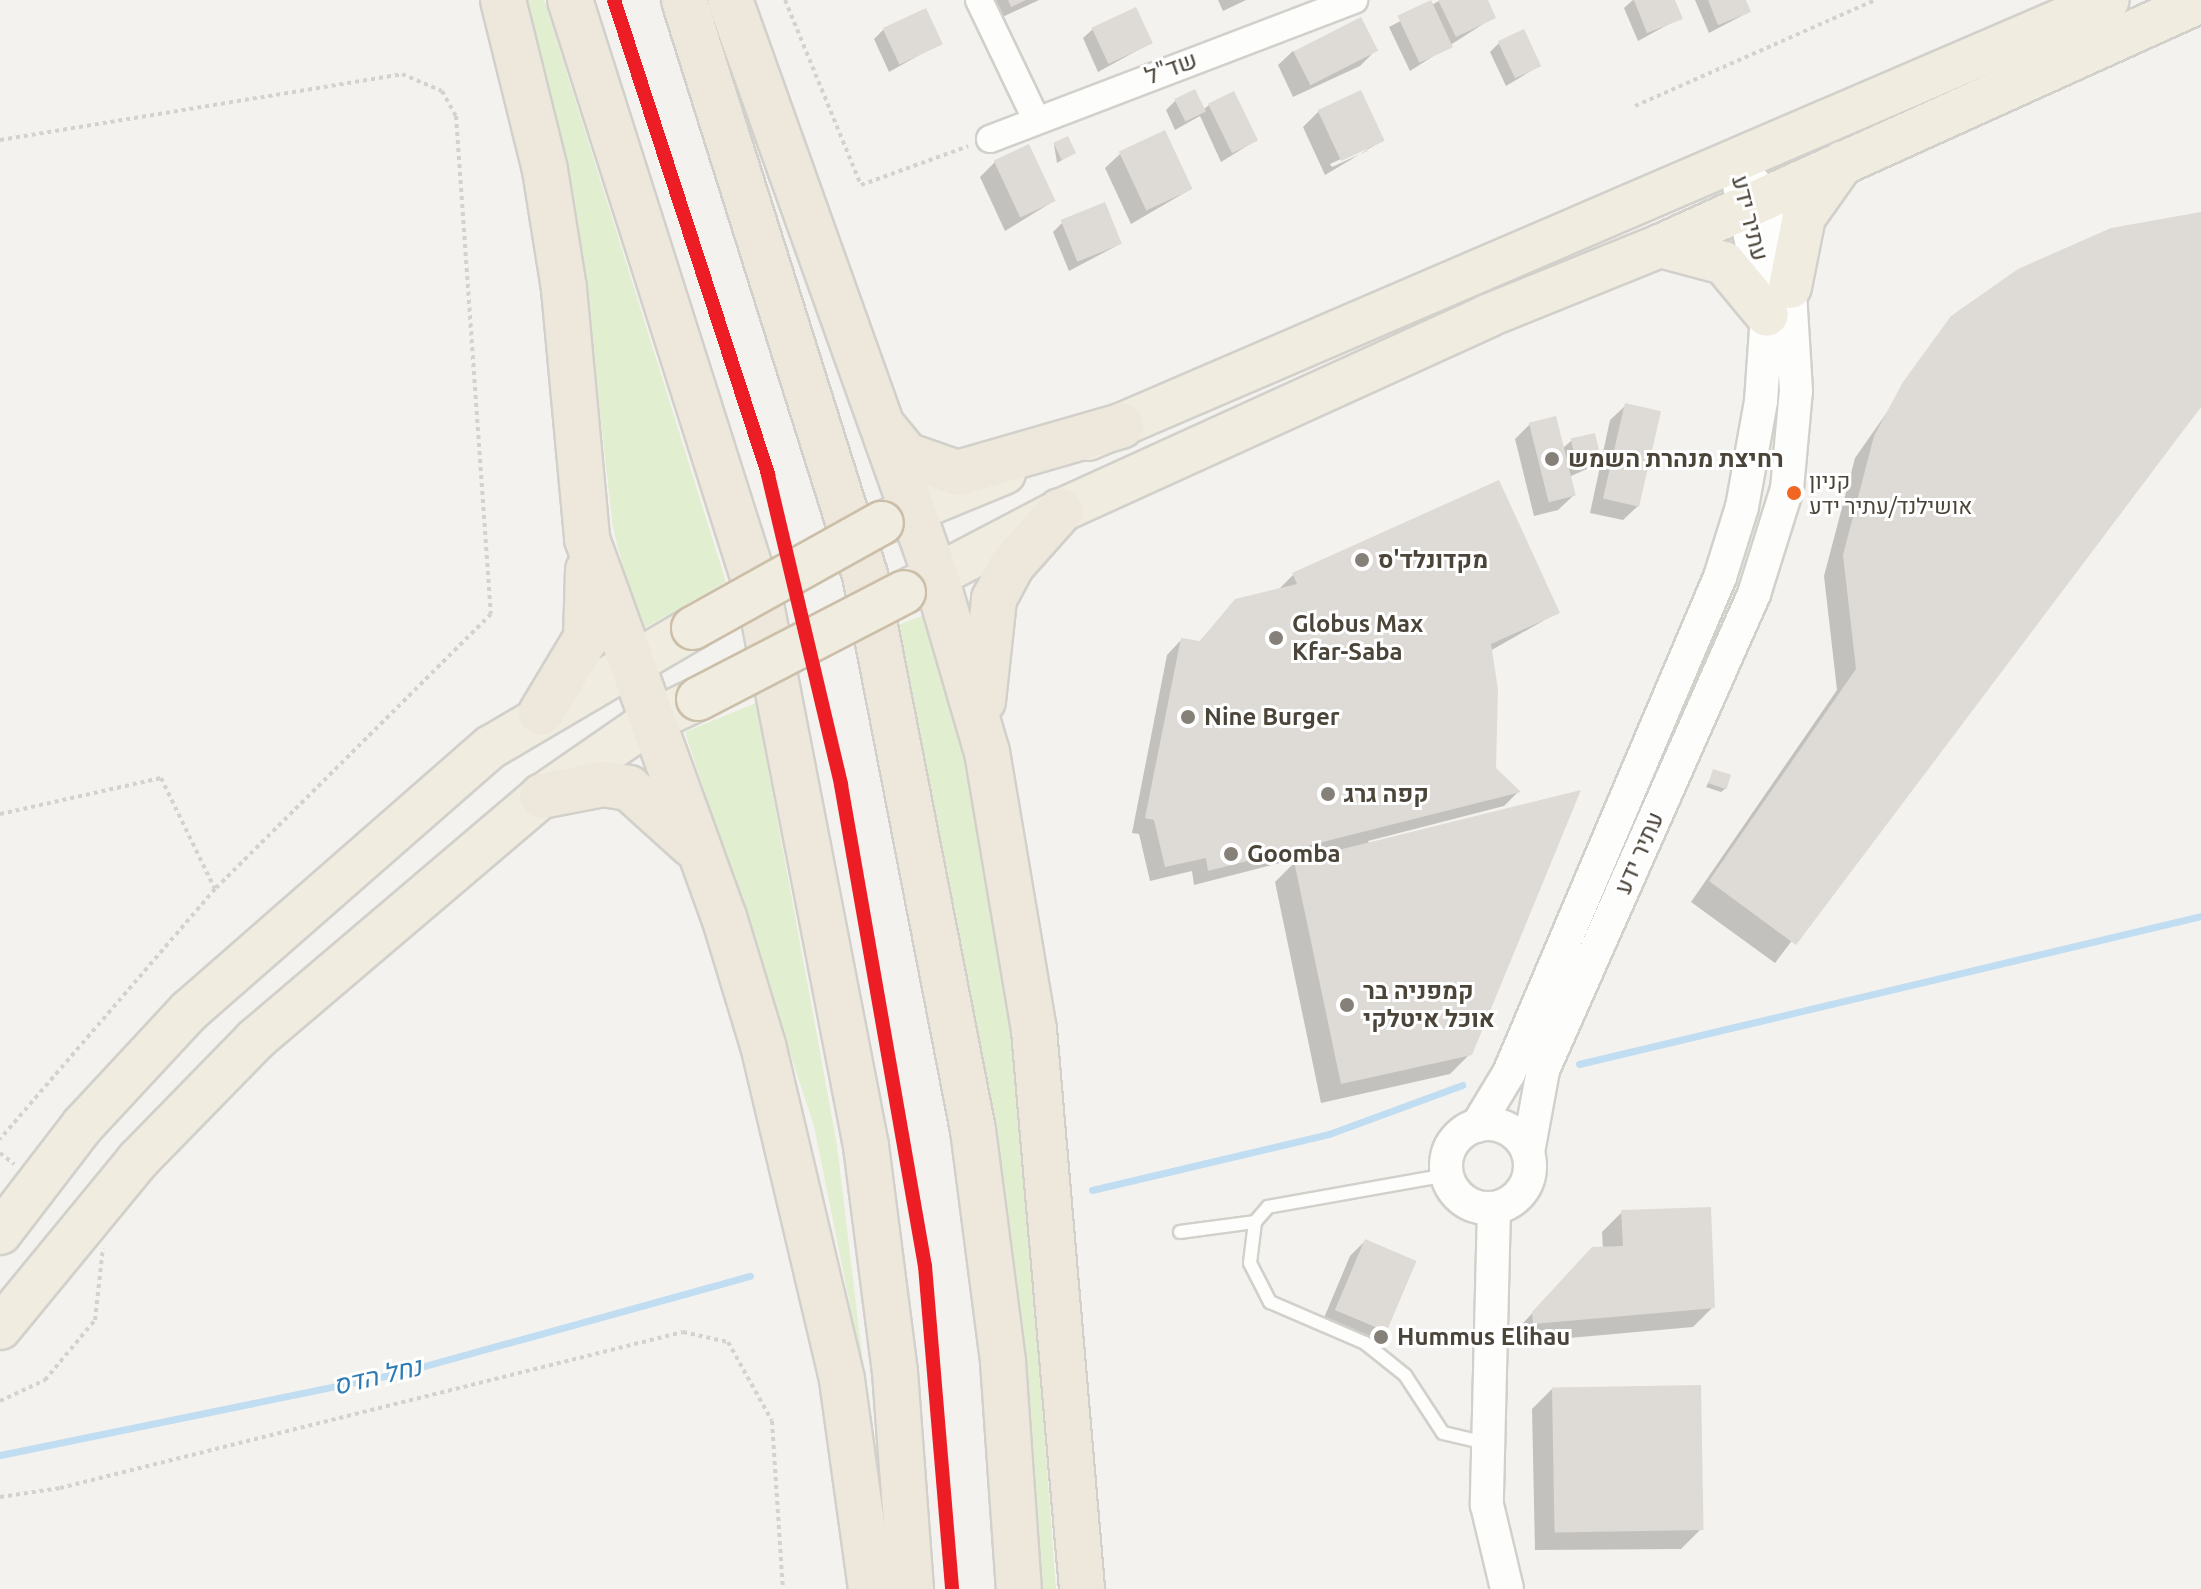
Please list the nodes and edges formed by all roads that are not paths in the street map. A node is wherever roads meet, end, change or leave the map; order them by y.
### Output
1 (503, 0) edge
2 (570, 0) edge
3 (684, 0) edge
4 (730, 0) edge
5 (979, 0) edge
6 (1354, 0) edge
7 (2108, 0) edge
8 (2201, 1) edge
9 (1036, 119) junction
10 (990, 139) road end
11 (1848, 158) junction
12 (1737, 163) junction
13 (1753, 200) junction
14 (1660, 246) junction
15 (1778, 301) junction
16 (1121, 426) junction
17 (884, 428) junction
18 (1060, 511) junction
19 (897, 516) junction
20 (587, 539) junction
21 (920, 585) junction
22 (627, 662) junction
23 (541, 713) junction
24 (649, 722) junction
25 (987, 752) junction
26 (542, 796) junction
27 (699, 852) junction
28 (1477, 1126) junction
29 (1528, 1152) junction
30 (1447, 1175) junction
31 (1494, 1208) junction
32 (1255, 1222) junction
33 (1180, 1232) dead end
34 (0, 1233) edge
35 (0, 1328) edge
36 (1486, 1443) junction
37 (871, 1589) edge
38 (911, 1589) edge
39 (1019, 1589) edge
40 (1082, 1589) edge
41 (1507, 1589) edge

1 - 20 highway
2 - 38 highway
3 - 39 highway
4 - 17 highway
5 - 9 street
6 - 9 street, שד"ל
7 - 12 highway
8 - 11 highway
9 - 10 street, שד"ל
11 - 13 highway
11 - 15 highway
12 - 13 street, עתיר ידע
12 - 16 highway
13 - 14 highway
13 - 15 street, עתיר ידע
14 - 15 highway
14 - 18 highway
15 - 28 street, עתיר ידע
15 - 29 street, עתיר ידע
16 - 17 highway
16 - 19 highway
17 - 19 highway
18 - 21 highway
18 - 25 highway
19 - 21 highway
19 - 22 highway, bridge
20 - 22 highway
20 - 23 highway
21 - 24 highway, bridge
21 - 25 highway
22 - 23 highway
22 - 24 highway
23 - 34 highway
24 - 26 highway
24 - 27 highway
25 - 40 highway
26 - 27 highway
26 - 35 highway
27 - 37 highway
28 - 29 street
28 - 30 street
29 - 31 street
30 - 31 street
30 - 32 lane
31 - 36 street
32 - 33 lane
32 - 36 lane
36 - 41 street

